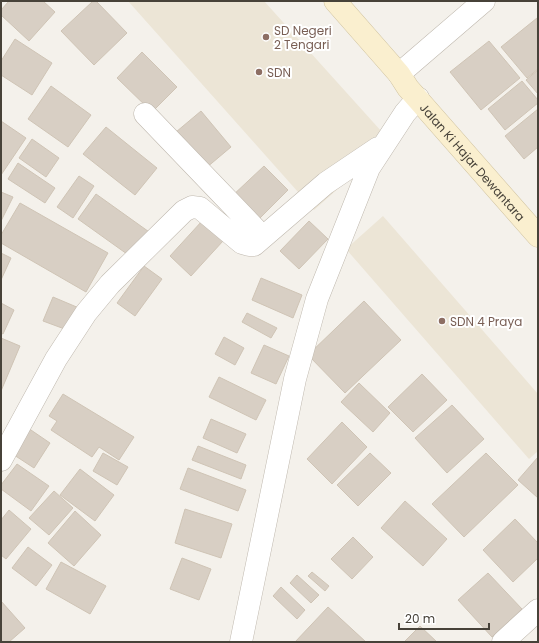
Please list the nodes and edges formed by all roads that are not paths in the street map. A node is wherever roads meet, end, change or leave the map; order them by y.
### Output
1 (335, 1) edge
2 (484, 1) edge
3 (408, 87) junction
4 (145, 114) dead end
5 (384, 144) junction
6 (538, 236) edge
7 (263, 237) junction
8 (1, 460) edge
9 (538, 610) edge
10 (241, 642) edge
11 (503, 642) edge

1 - 3 street, Jalan Ki Hajar Dewantara
2 - 3 street
3 - 5 street
3 - 6 street, Jalan Ki Hajar Dewantara
4 - 7 street
5 - 7 street
5 - 10 street
7 - 8 street
9 - 11 street

